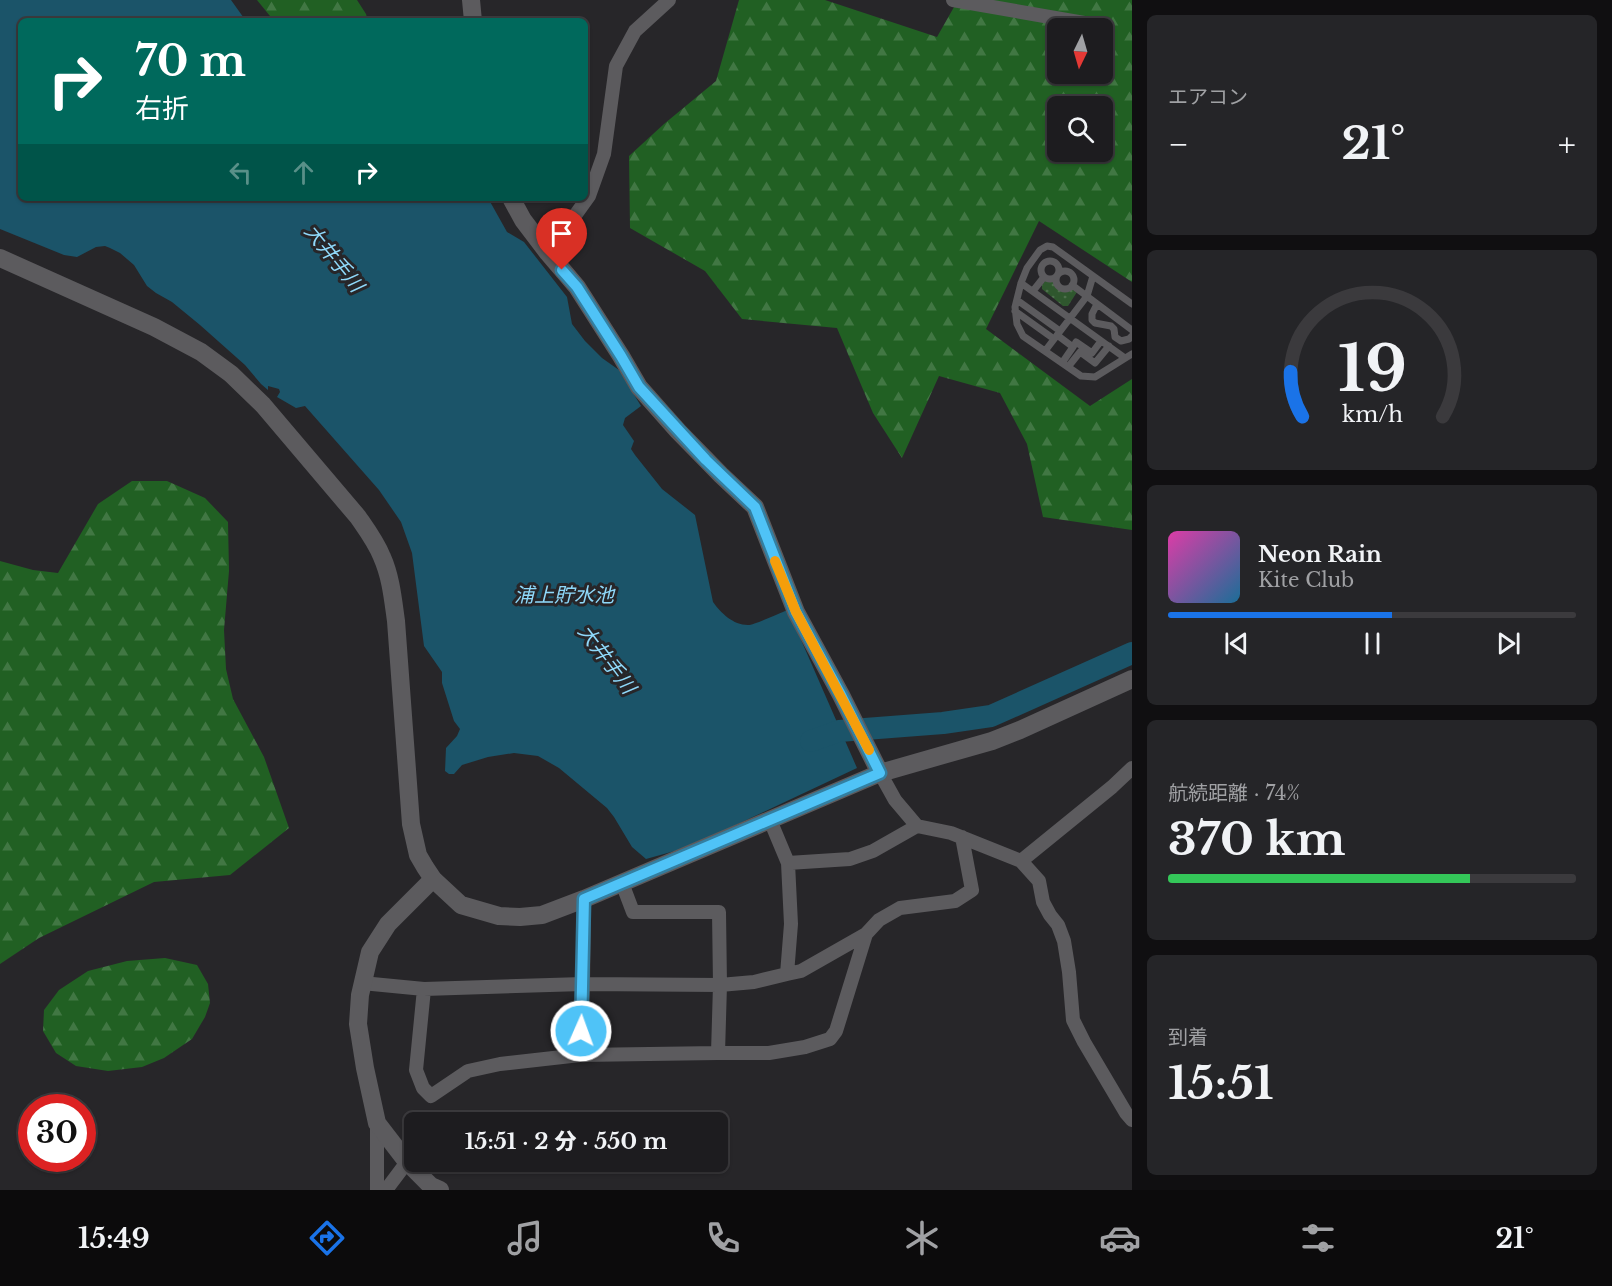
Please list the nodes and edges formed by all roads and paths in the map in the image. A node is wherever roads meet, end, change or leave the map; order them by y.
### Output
1 (471, 0) edge
2 (669, 0) edge
3 (953, 0) edge
4 (473, 18) edge
5 (1056, 18) edge
6 (588, 197) edge
7 (514, 201) edge
8 (585, 201) edge
9 (548, 253) junction
10 (1036, 255) junction
11 (0, 258) edge
12 (1043, 264) junction
13 (1057, 275) junction
14 (1093, 276) junction
15 (1044, 277) junction
16 (1021, 283) junction
17 (1072, 285) junction
18 (1033, 291) junction
19 (1087, 296) junction
20 (1017, 300) junction
21 (1097, 304) junction
22 (1132, 304) edge
23 (1015, 311) junction
24 (1070, 318) junction
25 (1132, 330) edge
26 (1057, 335) junction
27 (1132, 336) edge
28 (1115, 337) junction
29 (1105, 343) junction
30 (1072, 347) junction
31 (1045, 351) junction
32 (1129, 356) edge
33 (1065, 365) junction
34 (1132, 679) edge
35 (1132, 768) edge
36 (880, 773) junction
37 (770, 820) junction
38 (917, 826) junction
39 (962, 837) junction
40 (1021, 861) junction
41 (788, 864) junction
42 (433, 879) junction
43 (622, 882) junction
44 (584, 899) junction
45 (866, 934) junction
46 (787, 974) junction
47 (362, 983) junction
48 (583, 984) junction
49 (720, 985) junction
50 (424, 989) junction
51 (718, 1053) junction
52 (580, 1055) junction
53 (1132, 1120) edge
54 (377, 1123) junction
55 (404, 1158) edge
56 (404, 1166) edge
57 (417, 1172) edge
58 (377, 1190) edge
59 (386, 1190) edge
60 (440, 1190) edge

1 - 4 street
2 - 6 street
3 - 5 street
7 - 9 street
8 - 9 street
9 - 36 street
10 - 12 lane
10 - 14 lane
10 - 16 lane
11 - 42 street
12 - 13 lane
12 - 15 lane
13 - 15 lane
13 - 17 lane
13 - 17 lane
14 - 19 lane
14 - 22 lane
15 - 18 lane
16 - 18 lane
16 - 20 lane
17 - 19 lane
18 - 24 lane
19 - 21 lane
19 - 24 lane
20 - 23 lane
20 - 26 lane
21 - 25 lane
21 - 28 lane
23 - 26 lane
23 - 31 lane
24 - 26 lane
24 - 29 lane
26 - 30 lane
26 - 31 lane
27 - 28 lane
28 - 29 lane
29 - 30 lane
29 - 32 lane
29 - 33 lane
30 - 33 lane
31 - 33 lane
32 - 33 lane
34 - 36 street
35 - 40 street
36 - 37 street
36 - 38 street
37 - 41 street
37 - 43 street
38 - 39 street
38 - 41 street
39 - 40 street
39 - 45 street
40 - 53 street
41 - 46 street
42 - 44 street
42 - 47 street
43 - 44 street
43 - 49 street
44 - 48 street
45 - 46 street
45 - 51 street
46 - 49 street
47 - 50 street
47 - 54 street
48 - 49 street
48 - 50 street
48 - 52 street
49 - 51 street
50 - 52 street
51 - 52 street
54 - 55 street
54 - 58 street
56 - 59 street
57 - 60 street

